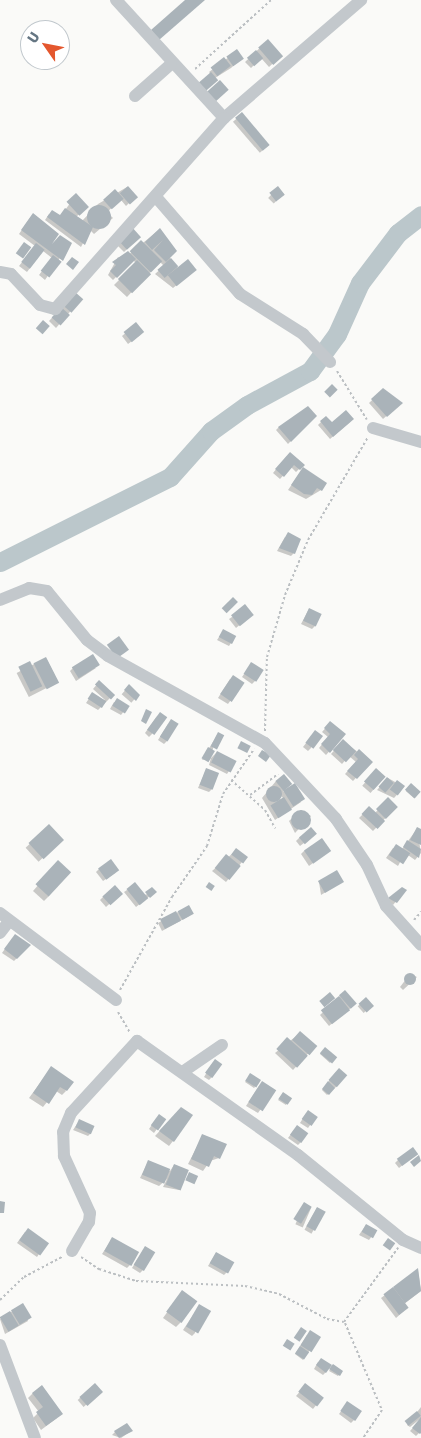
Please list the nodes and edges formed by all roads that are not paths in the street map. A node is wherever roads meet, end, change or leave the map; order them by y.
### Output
1 (116, 0) edge
2 (362, 0) edge
3 (171, 64) junction
4 (135, 96) dead end
5 (224, 118) junction
6 (156, 197) junction
7 (0, 272) edge
8 (330, 362) road end
9 (373, 428) road end
10 (421, 442) edge
11 (0, 600) edge
12 (5, 917) edge
13 (0, 933) edge
14 (421, 945) edge
15 (116, 1000) road end
16 (222, 1045) dead end
17 (184, 1071) junction
18 (421, 1248) edge
19 (72, 1251) road end
20 (0, 1345) edge
21 (35, 1438) edge

1 - 3 street
2 - 5 street
3 - 4 street
3 - 5 street
5 - 6 street
6 - 7 street
6 - 8 street
9 - 10 street
11 - 14 street
12 - 13 street
12 - 15 street
16 - 17 street
17 - 18 street
17 - 19 street
20 - 21 street

